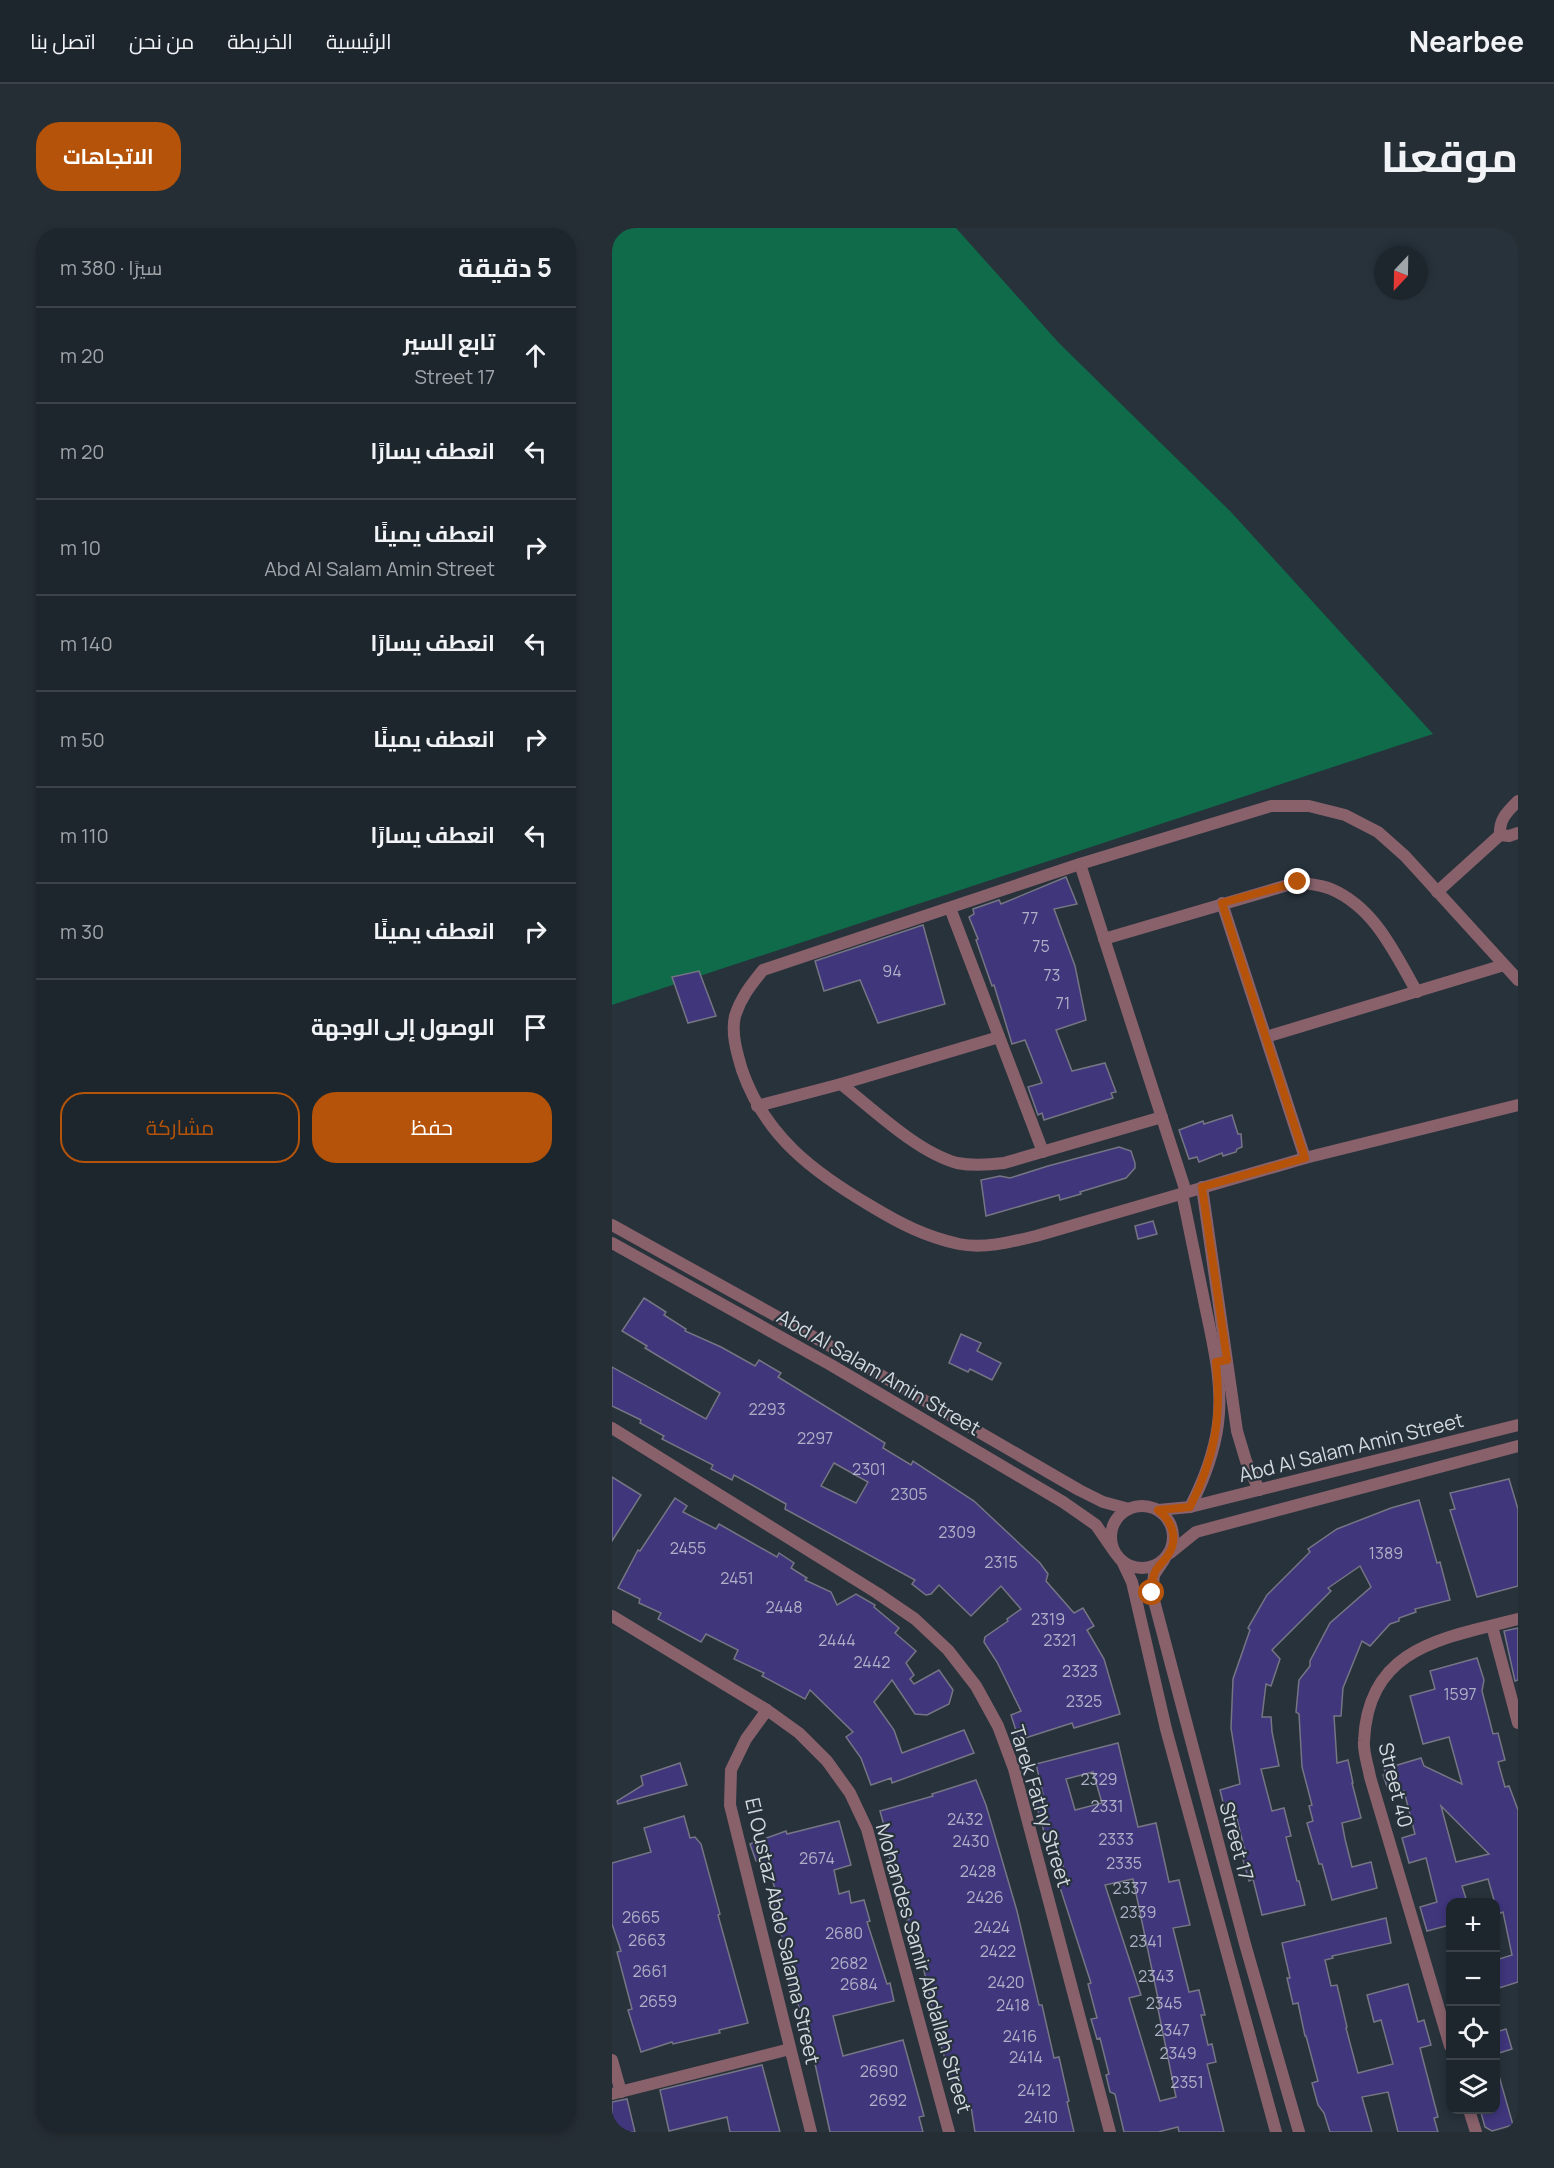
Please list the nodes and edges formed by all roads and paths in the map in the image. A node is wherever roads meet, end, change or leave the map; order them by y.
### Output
1 (1518, 801) edge
2 (1518, 833) edge
3 (1500, 835) junction
4 (1080, 864) junction
5 (1437, 892) junction
6 (1222, 903) junction
7 (950, 908) junction
8 (1104, 939) junction
9 (1504, 965) junction
10 (1518, 980) edge
11 (1417, 992) junction
12 (999, 1037) junction
13 (1266, 1037) junction
14 (841, 1084) junction
15 (1518, 1105) edge
16 (757, 1106) junction
17 (1162, 1117) junction
18 (1043, 1152) junction
19 (1305, 1158) junction
20 (1202, 1187) junction
21 (1184, 1192) junction
22 (612, 1225) edge
23 (612, 1243) edge
24 (839, 1351) junction
25 (1222, 1361) junction
26 (831, 1365) junction
27 (1518, 1425) edge
28 (612, 1428) edge
29 (1501, 1429) junction
30 (1513, 1447) edge
31 (1259, 1490) junction
32 (1190, 1507) junction
33 (1129, 1509) junction
34 (1158, 1510) junction
35 (1114, 1551) junction
36 (1167, 1557) junction
37 (1122, 1561) junction
38 (612, 1616) edge
39 (1518, 1619) edge
40 (1492, 1626) junction
41 (767, 1710) junction
42 (1518, 1723) edge
43 (1446, 2033) edge
44 (790, 2049) junction
45 (612, 2060) edge
46 (616, 2093) edge
47 (1471, 2114) edge
48 (811, 2132) edge
49 (949, 2132) edge
50 (1110, 2132) edge
51 (1276, 2132) edge
52 (1299, 2132) edge
53 (1476, 2132) edge

1 - 3 street
2 - 3 street
3 - 5 street
4 - 5 street
4 - 7 street
4 - 8 street
5 - 9 street
6 - 8 street
6 - 11 street
6 - 13 street
7 - 12 street
7 - 16 street
8 - 17 street
9 - 10 street
9 - 11 street
11 - 13 street
12 - 14 street
12 - 18 street
13 - 19 street
14 - 16 street
14 - 18 street
15 - 19 street
16 - 21 street
17 - 18 street
17 - 21 street
19 - 20 street
20 - 21 street
20 - 25 street
21 - 25 street
22 - 24 street, Abd Al Salam Amin Street
23 - 26 street, Abd Al Salam Amin Street
24 - 26 street
24 - 33 street, Abd Al Salam Amin Street
25 - 31 street
25 - 32 street
26 - 35 street, Abd Al Salam Amin Street
27 - 29 street, Abd Al Salam Amin Street
28 - 50 street, Tarek Fathy Street
29 - 30 street
29 - 31 street, Abd Al Salam Amin Street
30 - 36 street, Abd Al Salam Amin Street
31 - 32 street, Abd Al Salam Amin Street
32 - 34 street, Abd Al Salam Amin Street
33 - 34 street
33 - 35 street
34 - 36 street
35 - 37 street
36 - 37 street
36 - 52 street, Street 17
37 - 51 street, Street 17
38 - 41 street, Mohandes Samir Abdallah Street
39 - 40 street, Street 40
40 - 42 street
40 - 43 street, Street 40
41 - 44 street, El Oustaz Abdo Salama Street
41 - 49 street, Mohandes Samir Abdallah Street
44 - 46 street
44 - 48 street, El Oustaz Abdo Salama Street
45 - 46 street
47 - 53 street

